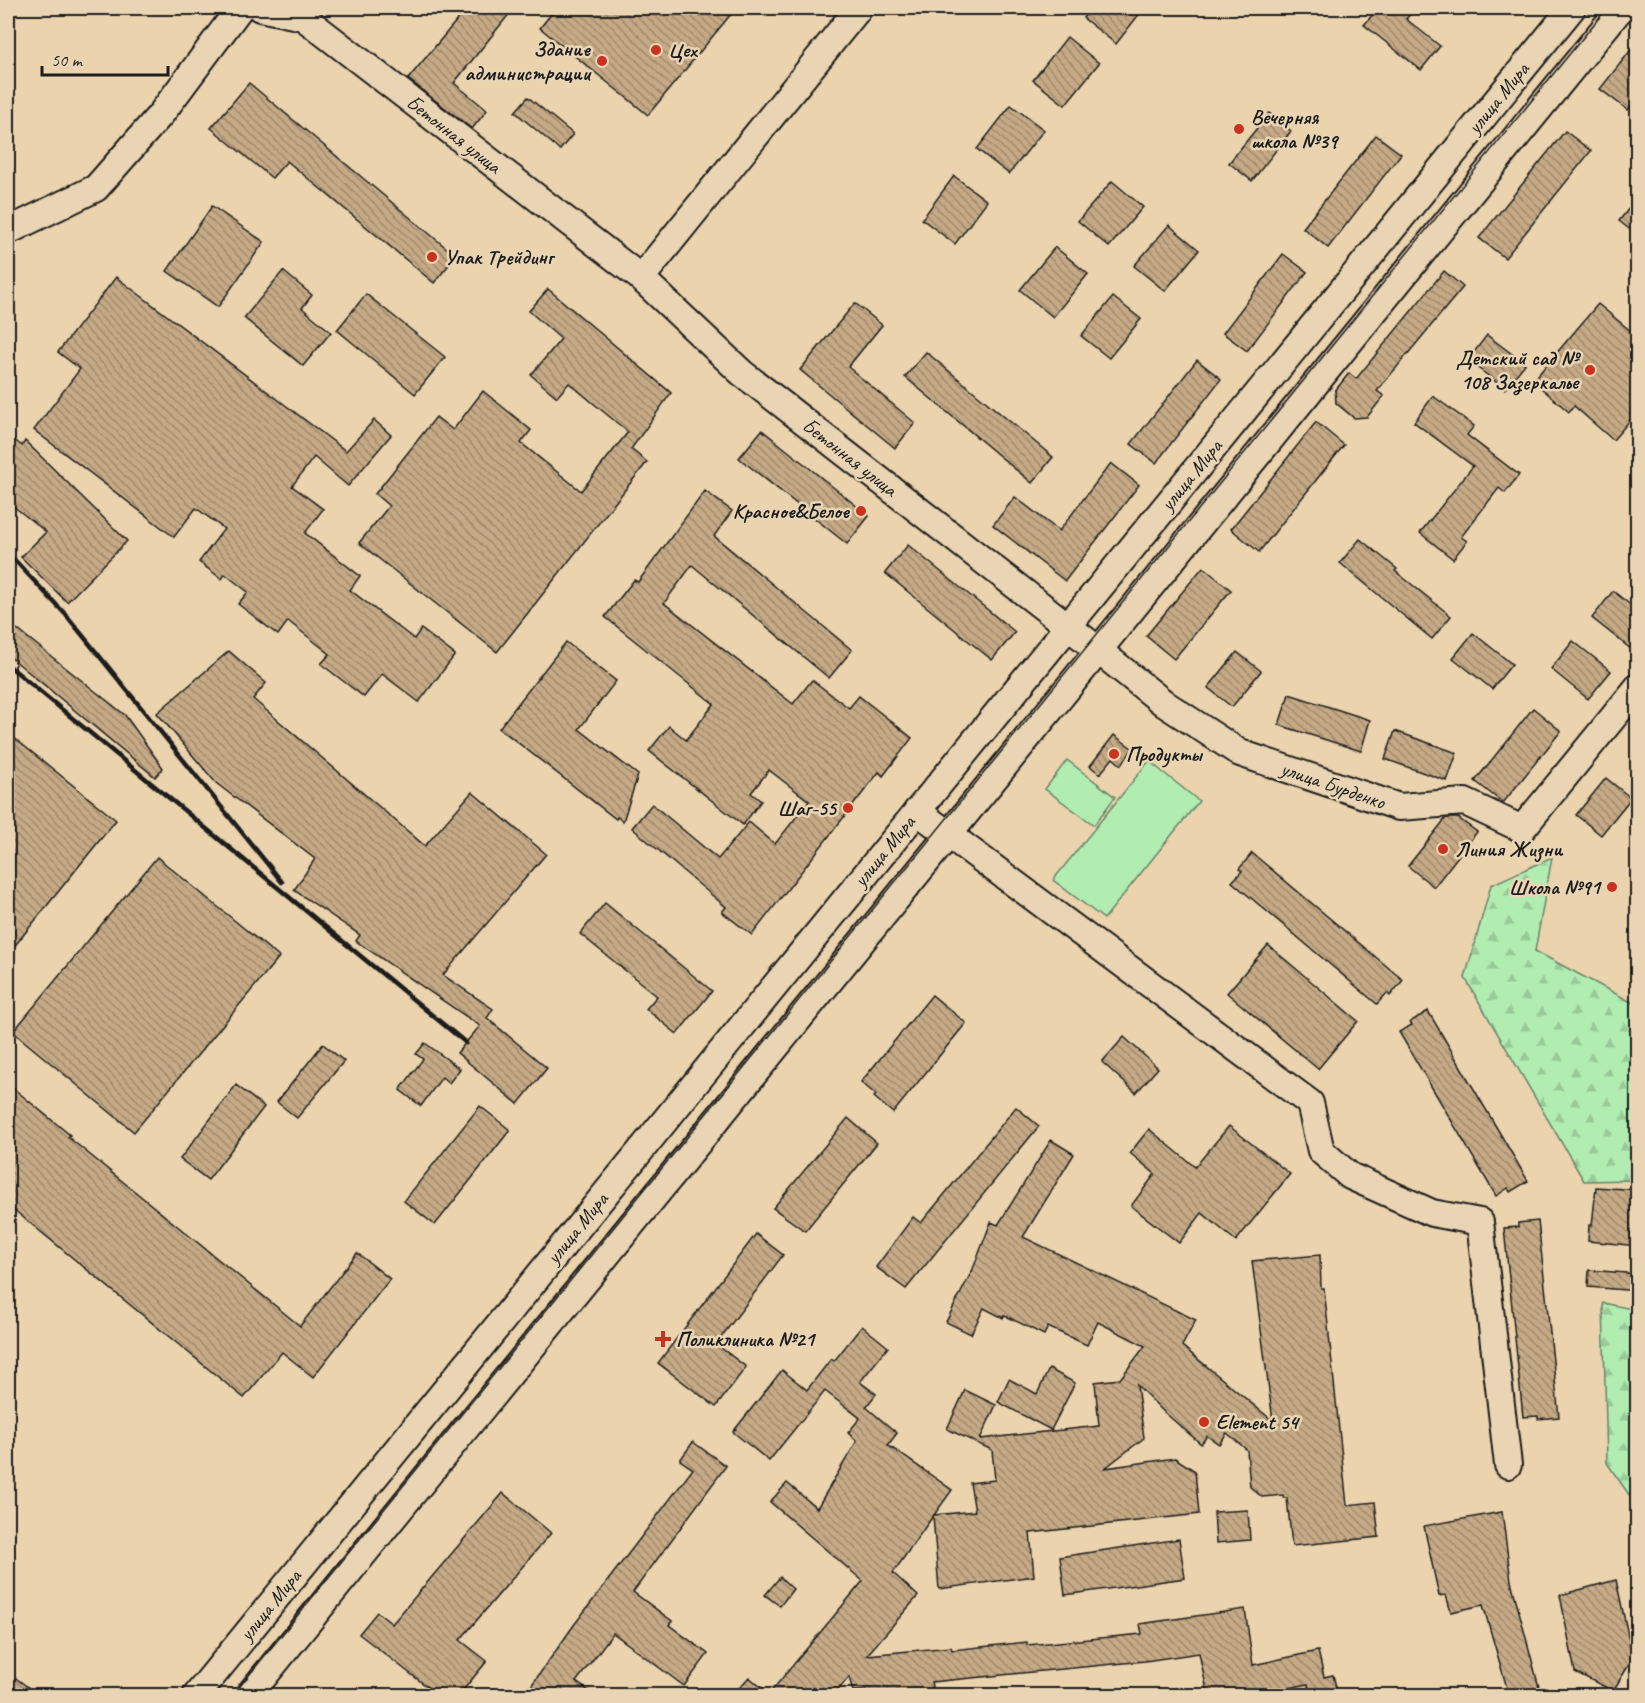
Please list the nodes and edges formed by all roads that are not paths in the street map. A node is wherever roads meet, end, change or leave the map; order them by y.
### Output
1 (240, 8) edge
2 (260, 8) edge
3 (859, 8) edge
4 (1572, 8) edge
5 (1621, 8) edge
6 (8, 231) edge
7 (641, 278) junction
8 (1068, 626) junction
9 (1098, 650) junction
10 (1638, 687) edge
11 (917, 811) junction
12 (949, 834) junction
13 (1508, 1465) dead end
14 (259, 1618) junction
15 (290, 1643) junction
16 (196, 1695) edge
17 (248, 1695) edge

1 - 6 street
2 - 7 street, Бетонная улица
3 - 7 street
4 - 8 street, улица Мира
5 - 9 street, улица Мира
7 - 8 street, Бетонная улица
8 - 9 street, Бетонная улица
8 - 11 street, улица Мира
9 - 10 street, улица Бурденко
9 - 12 street, улица Мира
11 - 12 street
11 - 14 street, улица Мира
12 - 13 street
12 - 15 street, улица Мира
14 - 15 street
14 - 16 street, улица Мира
15 - 17 street, улица Мира

